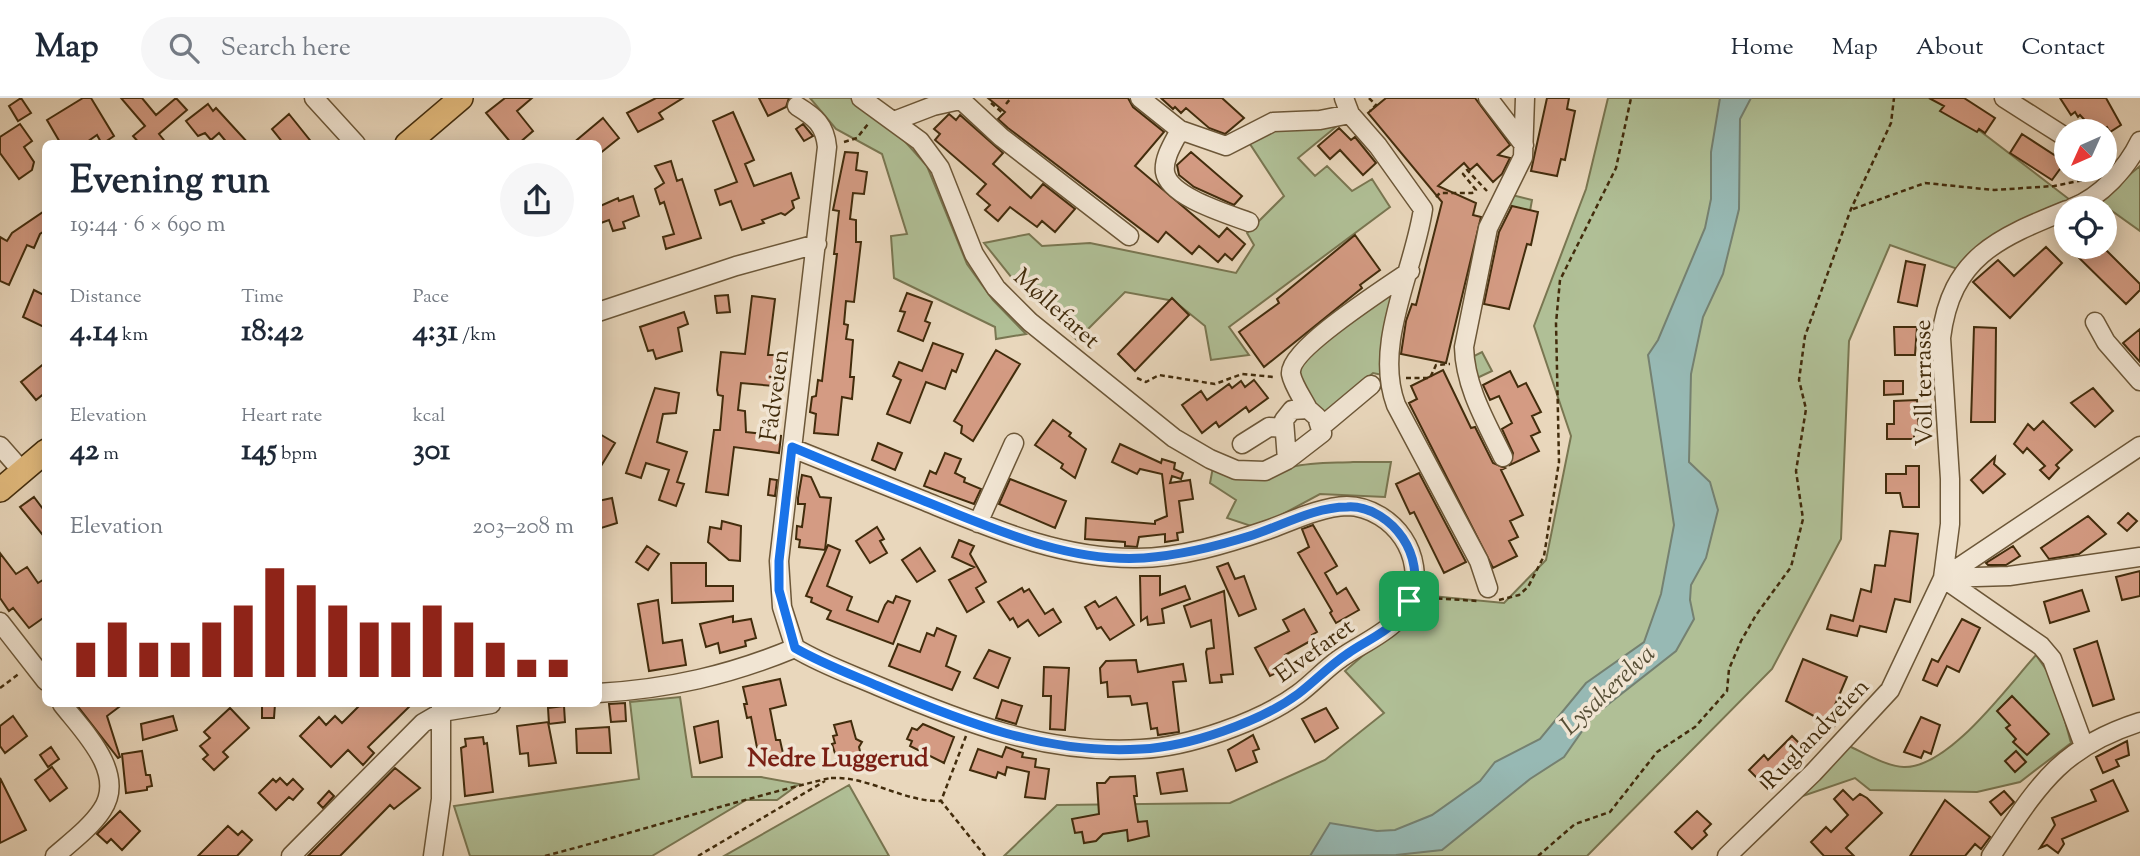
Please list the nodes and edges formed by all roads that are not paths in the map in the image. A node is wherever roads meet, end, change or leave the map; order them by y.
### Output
1 (314, 98) edge
2 (461, 98) edge
3 (1140, 98) edge
4 (1488, 98) edge
5 (1525, 98) edge
6 (2004, 98) edge
7 (959, 99) edge
8 (869, 103) edge
9 (797, 106) dead end
10 (1347, 106) edge
11 (894, 121) junction
12 (1180, 130) junction
13 (2054, 130) edge
14 (352, 140) edge
15 (412, 140) edge
16 (2140, 141) edge
17 (1524, 145) junction
18 (2118, 161) edge
19 (2105, 182) edge
20 (2090, 196) edge
21 (2054, 216) edge
22 (1249, 222) dead end
23 (1129, 236) dead end
24 (817, 244) junction
25 (1410, 271) junction
26 (602, 311) edge
27 (2095, 322) dead end
28 (2140, 381) edge
29 (1371, 385) dead end
30 (1308, 410) junction
31 (1322, 426) junction
32 (1283, 428) junction
33 (1014, 443) dead end
34 (1242, 444) dead end
35 (0, 446) edge
36 (2140, 446) edge
37 (792, 447) junction
38 (42, 454) edge
39 (1503, 457) dead end
40 (1287, 460) junction
41 (22, 471) junction
42 (0, 490) edge
43 (978, 523) junction
44 (2140, 557) edge
45 (1943, 578) junction
46 (1486, 597) road end
47 (0, 622) edge
48 (795, 648) junction
49 (39, 659) edge
50 (602, 693) edge
51 (64, 707) edge
52 (441, 708) edge
53 (2140, 722) edge
54 (2084, 746) junction
55 (55, 856) edge
56 (291, 856) edge
57 (433, 856) edge
58 (1727, 856) edge
59 (1991, 856) edge

1 - 14 street
2 - 15 main road
3 - 12 street
4 - 17 street
5 - 17 street
6 - 13 street
7 - 11 street
7 - 23 street
8 - 11 street, Møllefaret
9 - 24 street, Fådveien
10 - 12 street
10 - 25 street
11 - 40 street, Møllefaret
12 - 22 street
16 - 18 street
17 - 39 street
19 - 20 street
21 - 45 street, Voll terrasse
24 - 26 street
24 - 37 street, Fådveien
25 - 30 street
25 - 46 street
27 - 28 street
29 - 31 street, Møllefaret
30 - 31 street
30 - 32 street
31 - 40 street, Møllefaret
32 - 34 street
32 - 40 street
33 - 43 street
35 - 41 street
36 - 45 street
37 - 43 street
37 - 48 street, Fådveien
38 - 41 main road
41 - 42 main road
43 - 48 street, Elvefaret
44 - 45 street
45 - 54 street
45 - 58 street, Ruglandveien
47 - 49 street
48 - 50 street
51 - 55 street
52 - 56 street
52 - 57 street
53 - 54 street
54 - 59 street

